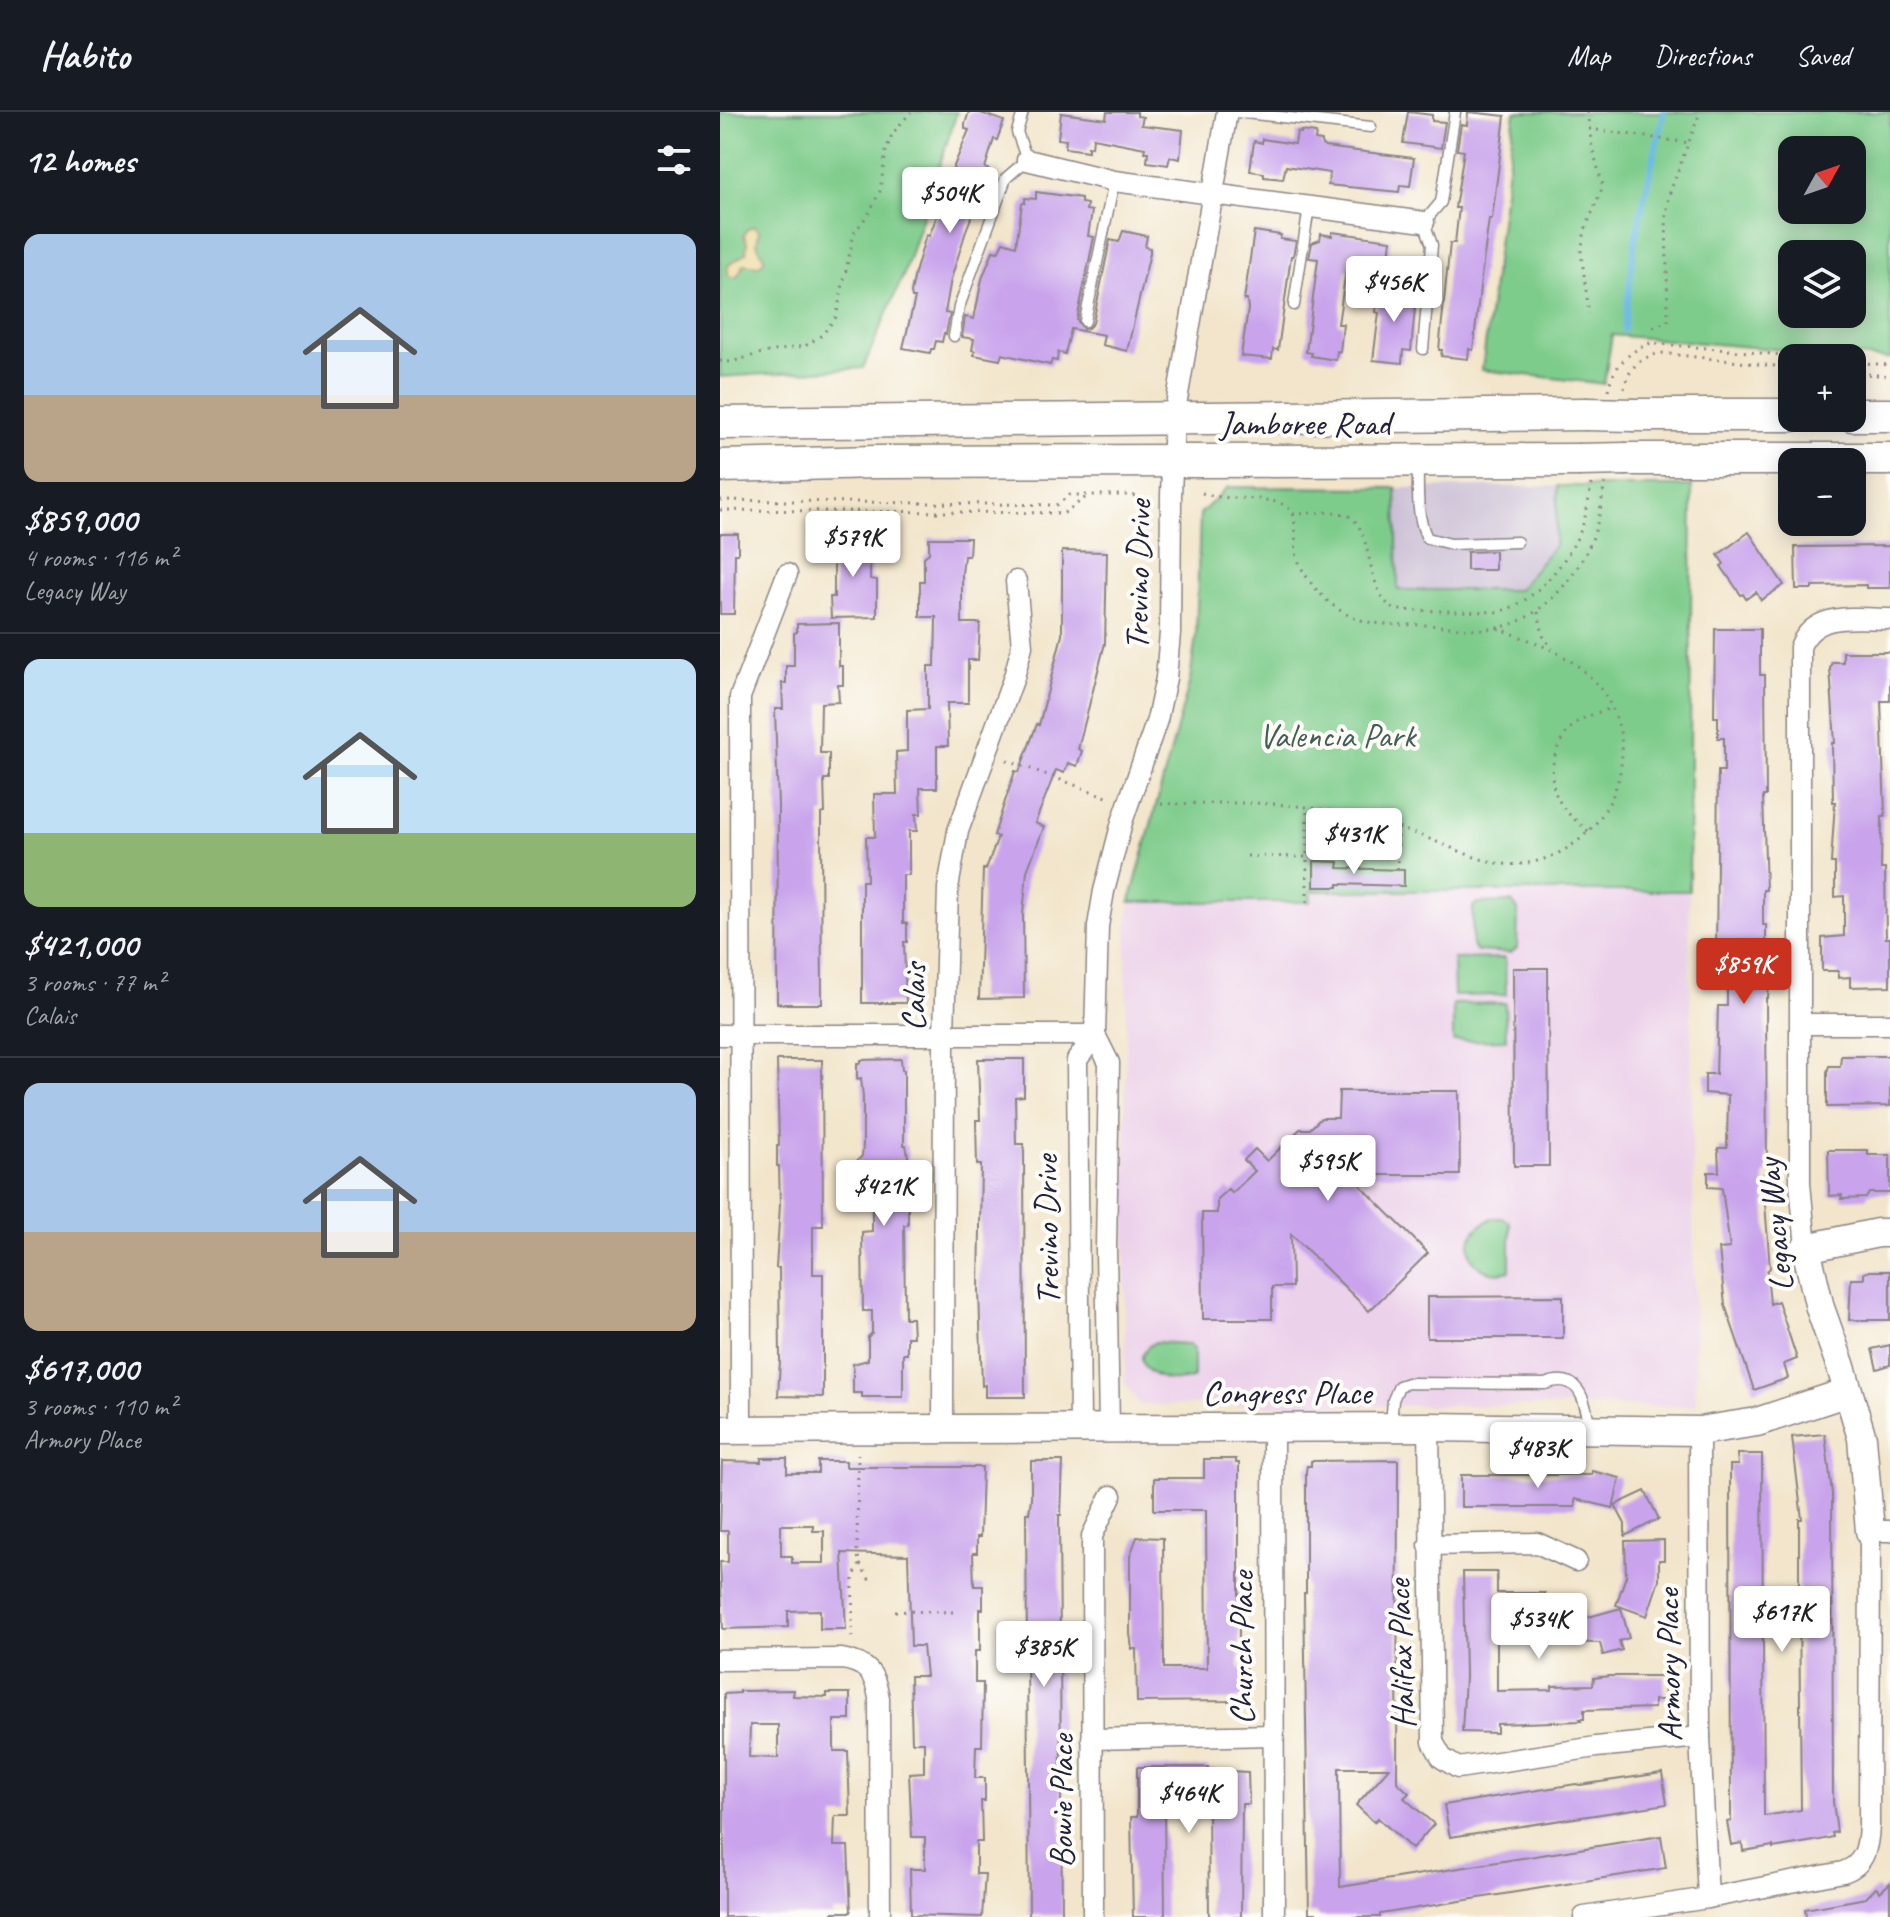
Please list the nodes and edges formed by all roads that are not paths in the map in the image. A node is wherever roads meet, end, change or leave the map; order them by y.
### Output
1 (1023, 112) edge
2 (1227, 112) edge
3 (1236, 112) edge
4 (1455, 112) edge
5 (1371, 127) dead end
6 (1027, 160) junction
7 (1114, 181) junction
8 (1213, 194) junction
9 (1309, 207) junction
10 (1424, 222) junction
11 (1294, 305) dead end
12 (1085, 321) dead end
13 (954, 336) dead end
14 (1423, 349) dead end
15 (1778, 415) edge
16 (1866, 415) edge
17 (1890, 415) edge
18 (1174, 417) junction
19 (720, 423) edge
20 (1890, 459) edge
21 (1418, 460) junction
22 (1172, 462) junction
23 (720, 466) edge
24 (1517, 542) dead end
25 (787, 574) dead end
26 (1016, 581) dead end
27 (1890, 619) edge
28 (1801, 1024) junction
29 (1890, 1024) edge
30 (720, 1035) edge
31 (742, 1035) junction
32 (944, 1035) junction
33 (1095, 1035) junction
34 (1890, 1233) edge
35 (1806, 1248) junction
36 (1848, 1392) junction
37 (943, 1427) junction
38 (1391, 1427) junction
39 (1429, 1427) junction
40 (1273, 1428) junction
41 (1080, 1429) junction
42 (1109, 1429) junction
43 (731, 1430) edge
44 (1590, 1430) junction
45 (1699, 1431) junction
46 (1111, 1496) dead end
47 (1880, 1531) edge
48 (1429, 1545) junction
49 (1576, 1561) dead end
50 (720, 1660) edge
51 (1273, 1735) junction
52 (1700, 1737) junction
53 (1092, 1739) junction
54 (1708, 1898) junction
55 (880, 1917) edge
56 (1093, 1917) edge
57 (1274, 1917) edge
58 (1584, 1917) edge

1 - 6 lane
2 - 8 street, Trevino Drive
3 - 5 lane
4 - 10 lane
6 - 7 street
6 - 13 lane
7 - 8 street
7 - 12 lane
8 - 9 street
8 - 18 street, Trevino Drive
9 - 10 street
9 - 11 lane
10 - 14 lane
15 - 18 main road, Jamboree Road, bridge
16 - 17 main road
18 - 19 main road, Jamboree Road
18 - 22 street, Trevino Drive
20 - 21 main road, Jamboree Road, bridge
21 - 22 main road, Jamboree Road
21 - 24 lane
22 - 23 main road, Jamboree Road
22 - 33 street, Trevino Drive
25 - 31 street
26 - 32 street, Calais
27 - 28 street, Legacy Way
28 - 29 street
28 - 35 street, Legacy Way
30 - 31 street
31 - 32 street
31 - 43 street
32 - 33 street
32 - 37 street, Calais
33 - 41 street, Trevino Drive
33 - 42 street, Trevino Drive
34 - 35 street
35 - 36 street, Legacy Way
36 - 45 street, Congress Place
36 - 47 street, Legacy Way
37 - 41 street, Congress Place
37 - 43 street, Congress Place
38 - 39 street, Congress Place
38 - 40 street, Congress Place
38 - 44 lane
39 - 44 street, Congress Place
39 - 48 street, Halifax Place
40 - 42 street, Congress Place
40 - 51 street, Church Place
41 - 42 street, Congress Place
44 - 45 street, Congress Place
45 - 52 street, Armory Place
46 - 53 street, Bowie Place
47 - 54 street, Legacy Way
48 - 49 street
48 - 52 street, Halifax Place
50 - 55 street
51 - 53 street
51 - 57 street, Church Place
52 - 54 street, Armory Place
53 - 56 street, Bowie Place
54 - 58 street

